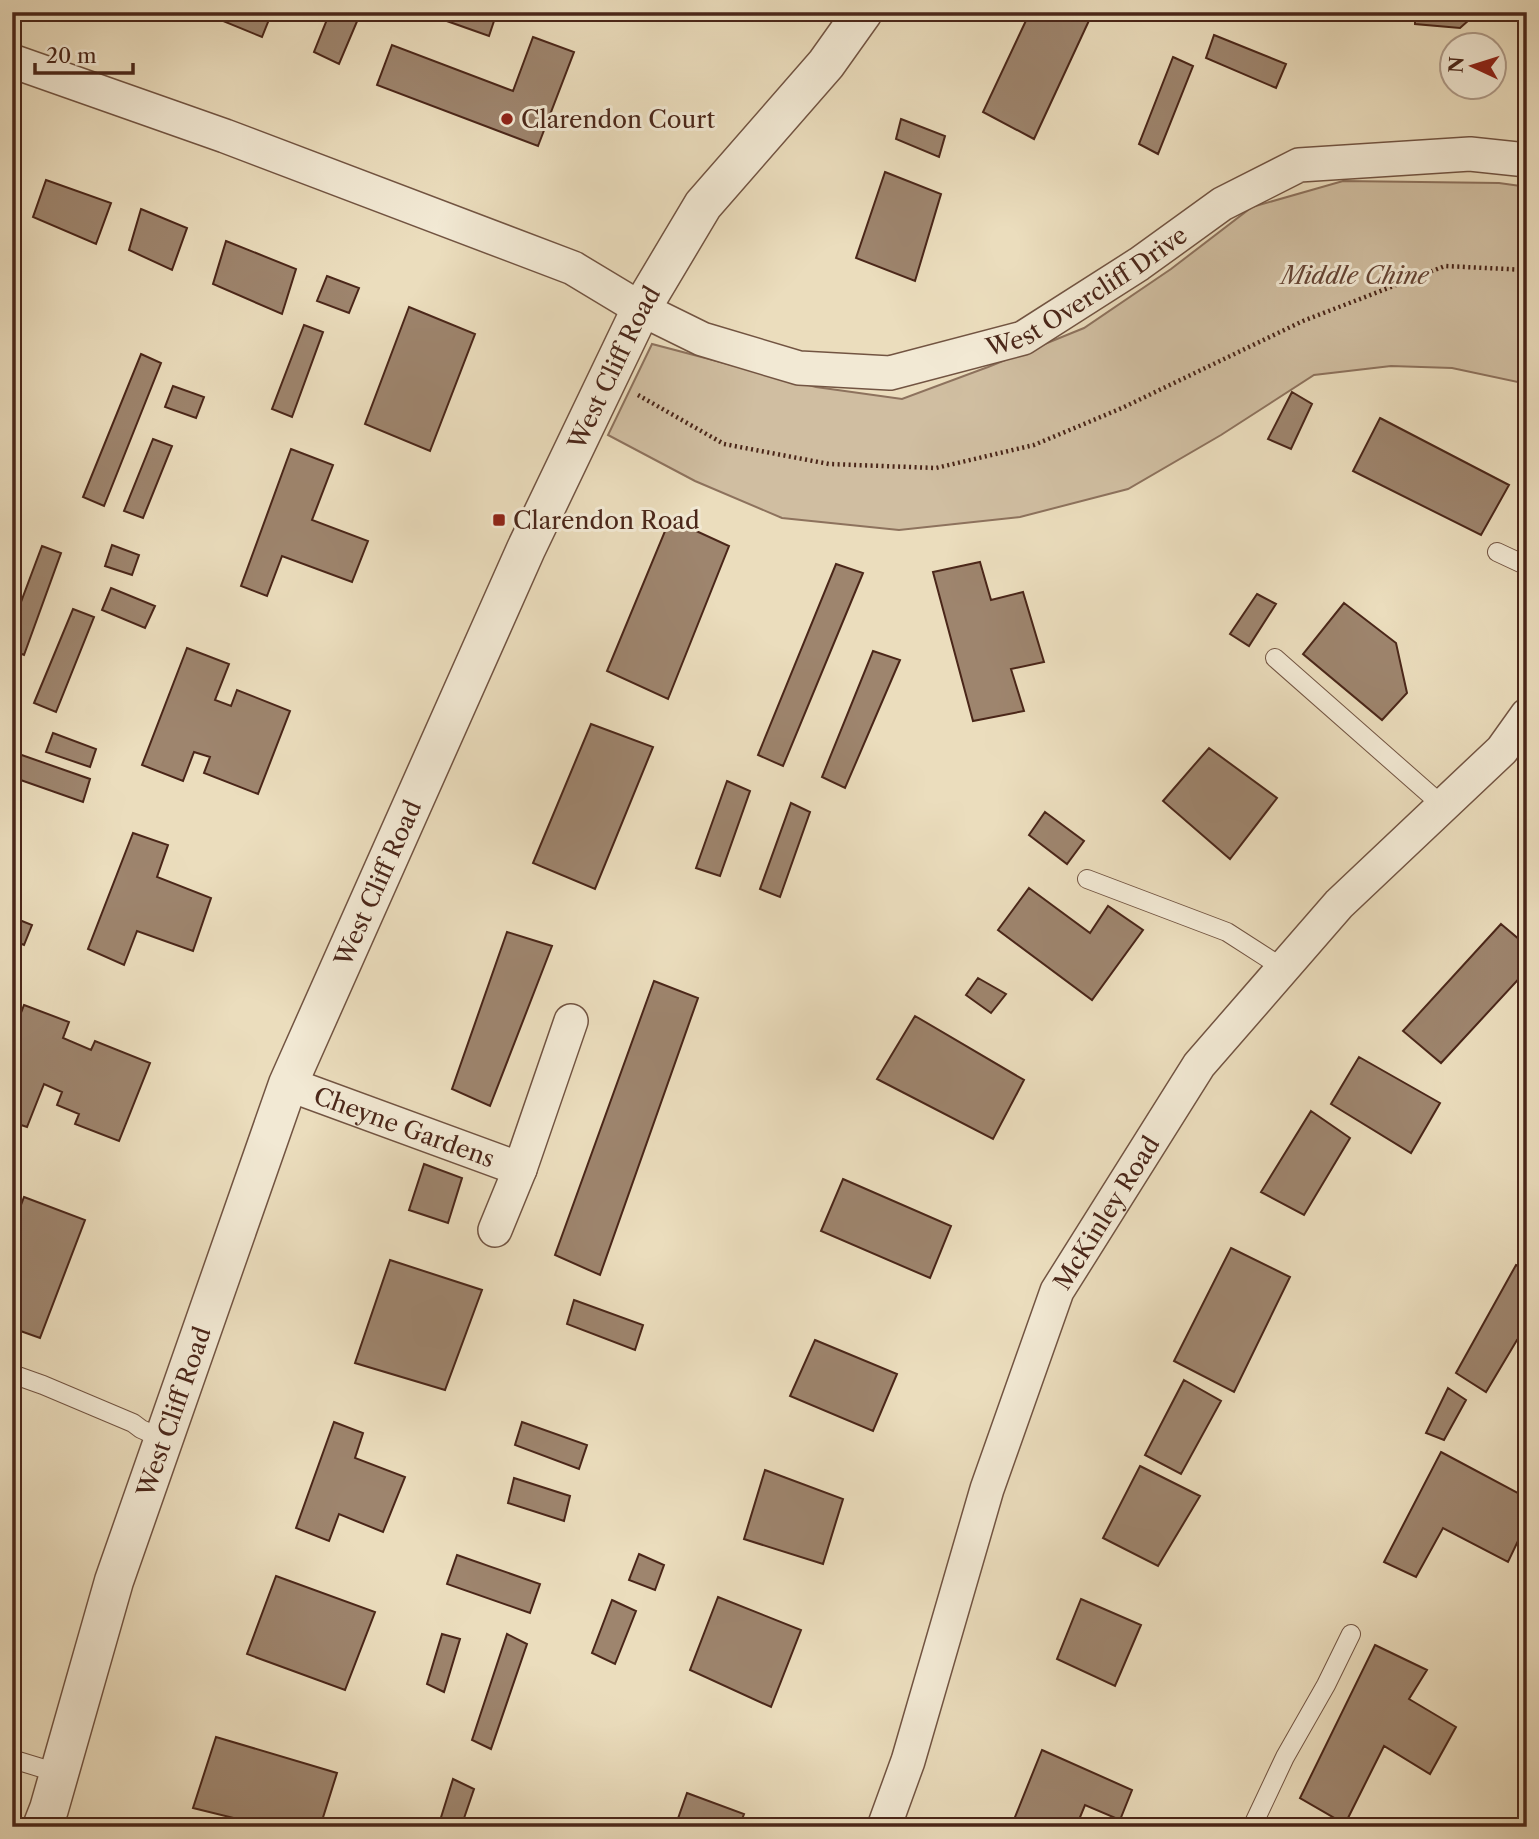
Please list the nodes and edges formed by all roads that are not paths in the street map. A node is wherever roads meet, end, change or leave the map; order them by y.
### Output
1 (863, 12) edge
2 (12, 61) edge
3 (1527, 160) edge
4 (641, 309) junction
5 (1497, 552) dead end
6 (1527, 566) edge
7 (1275, 658) dead end
8 (1527, 715) edge
9 (1443, 806) junction
10 (1087, 880) dead end
11 (1283, 968) junction
12 (572, 1021) dead end
13 (288, 1084) junction
14 (520, 1169) junction
15 (495, 1230) dead end
16 (12, 1374) edge
17 (163, 1439) junction
18 (1350, 1634) dead end
19 (12, 1759) edge
20 (58, 1773) junction
21 (42, 1827) edge
22 (884, 1827) edge
23 (1252, 1827) edge

1 - 4 street, West Cliff Road
2 - 4 street
3 - 4 street, West Overcliff Drive
4 - 13 street, West Cliff Road
5 - 6 lane
7 - 9 lane
8 - 9 street, McKinley Road
9 - 11 street, McKinley Road
10 - 11 lane
11 - 22 street, McKinley Road
12 - 14 street, Cheyne Gardens
13 - 14 street, Cheyne Gardens
13 - 17 street, West Cliff Road
14 - 15 street, Cheyne Gardens
16 - 17 lane
17 - 20 street, West Cliff Road
18 - 23 lane
19 - 20 lane
20 - 21 street, West Cliff Road

